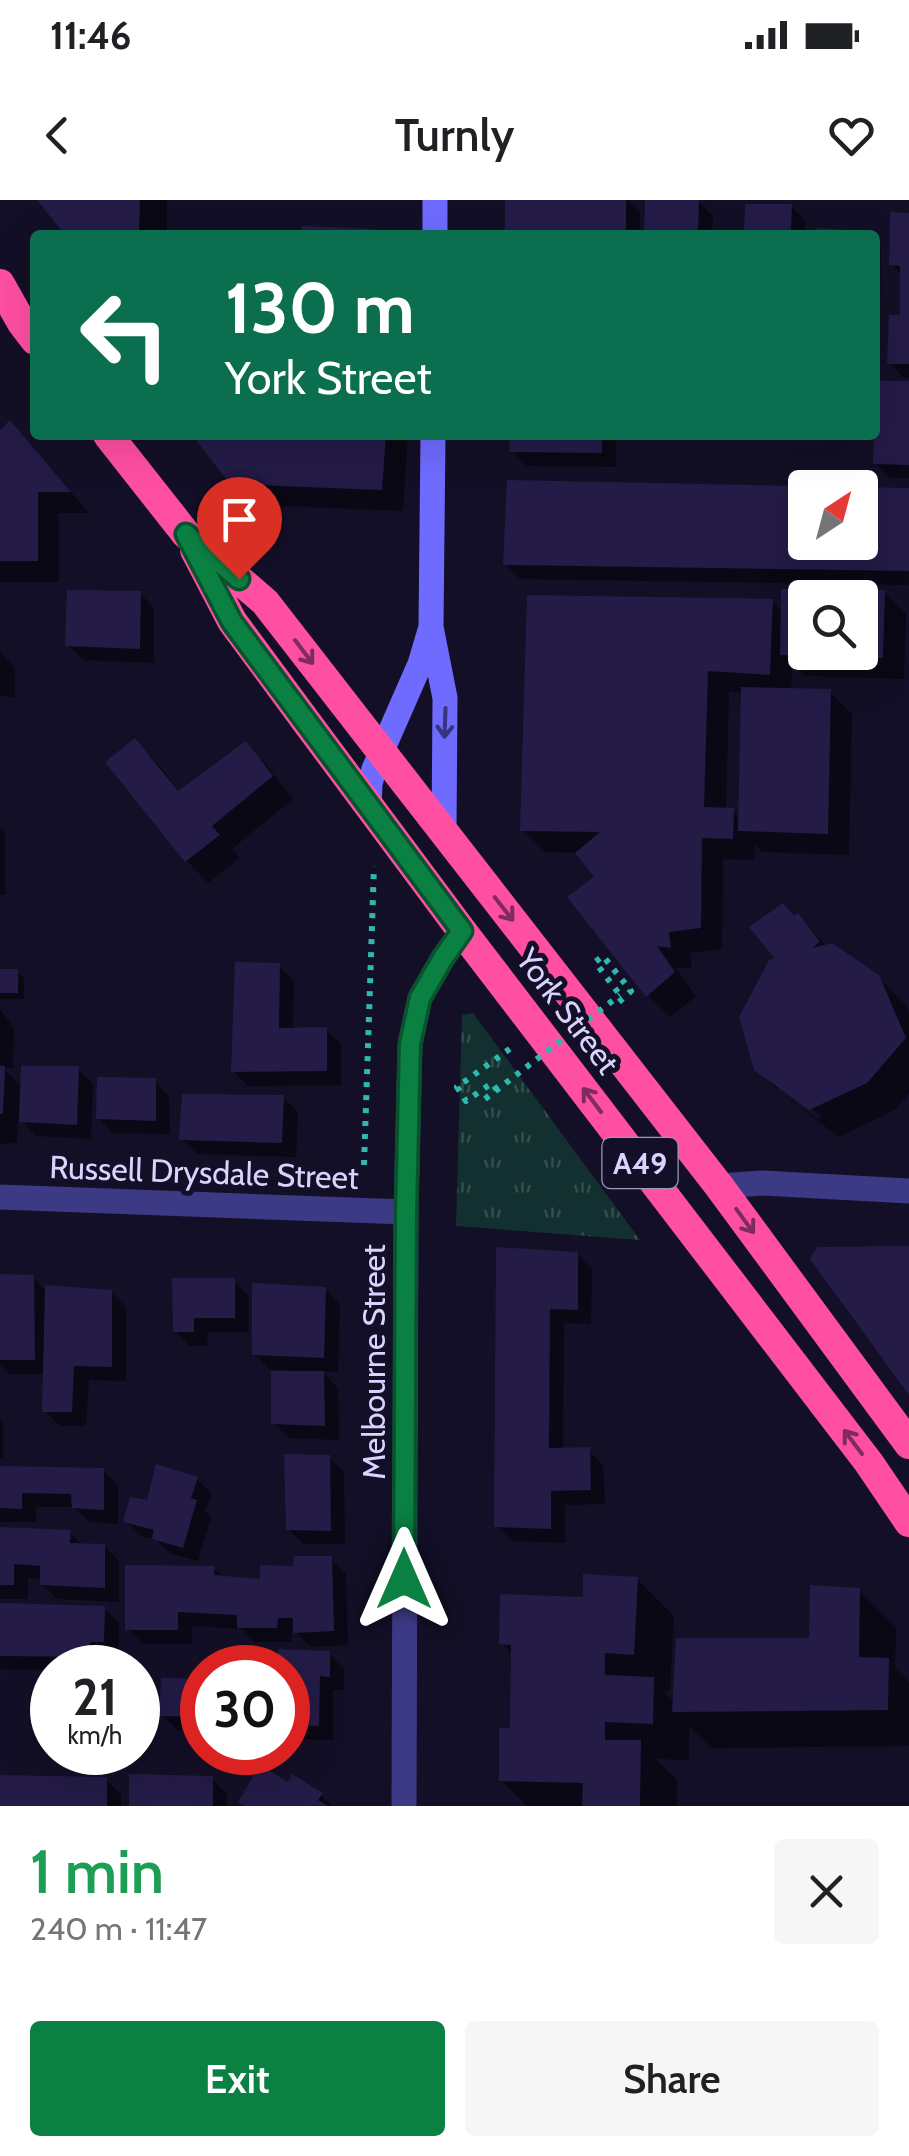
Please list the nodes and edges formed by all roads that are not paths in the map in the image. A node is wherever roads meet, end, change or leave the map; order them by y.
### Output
1 (435, 200) edge
2 (435, 230) edge
3 (0, 284) edge
4 (19, 322) edge
5 (112, 440) edge
6 (433, 440) edge
7 (186, 534) junction
8 (432, 627) junction
9 (381, 750) junction
10 (369, 806) junction
11 (444, 832) junction
12 (462, 931) junction
13 (719, 1186) junction
14 (909, 1191) edge
15 (0, 1197) edge
16 (406, 1212) junction
17 (909, 1444) edge
18 (909, 1522) edge
19 (404, 1806) edge

1 - 2 main road
3 - 4 highway
5 - 7 highway, York Street / A49
6 - 8 main road
7 -> 9 highway, York Street / A49
7 - 10 highway, York Street / A49
8 - 9 main road
8 -> 11 main road
9 - 10 main road
9 - 11 highway, York Street / A49
10 - 12 highway, York Street / A49
11 -> 13 highway, York Street / A49
12 - 16 street, Melbourne Street
18 -> 12 highway, York Street / A49
13 - 14 street
13 -> 17 highway, York Street / A49
15 - 16 street, Russell Drysdale Street
16 - 19 street, Melbourne Street

